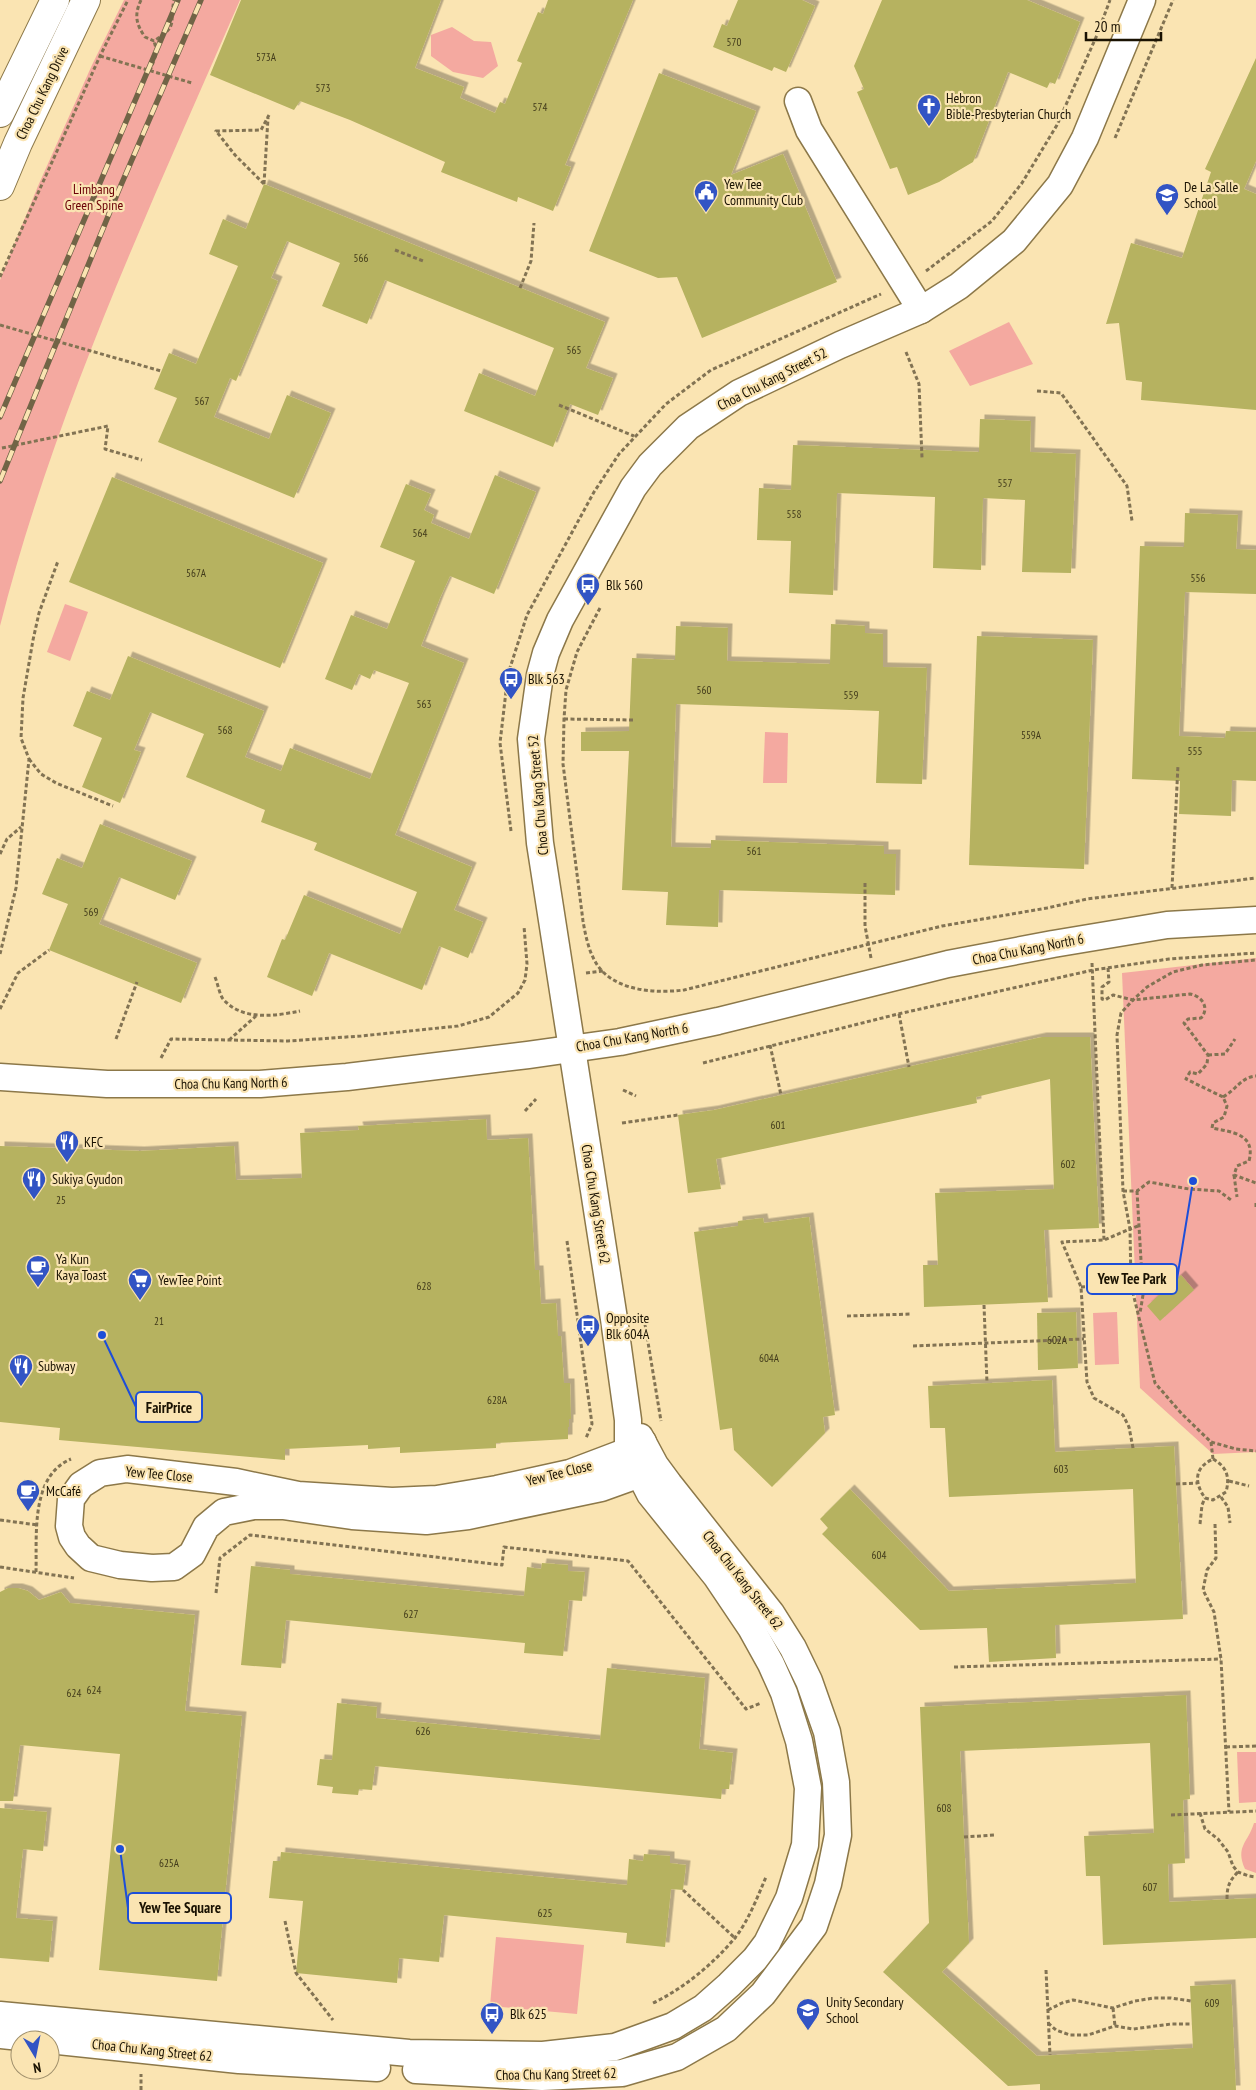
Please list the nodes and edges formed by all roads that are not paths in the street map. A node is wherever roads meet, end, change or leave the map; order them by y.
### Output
1 (55, 0) edge
2 (86, 0) edge
3 (1142, 0) edge
4 (798, 101) dead end
5 (0, 113) edge
6 (0, 186) edge
7 (921, 310) junction
8 (1256, 920) edge
9 (572, 1048) junction
10 (0, 1077) edge
11 (642, 1458) junction
12 (761, 1951) junction
13 (790, 1959) junction
14 (0, 2015) edge
15 (0, 2035) edge
16 (408, 2062) junction

1 - 5 main road
2 - 6 main road, Choa Chu Kang Drive
3 - 7 street, Choa Chu Kang Street 52
4 - 7 street
7 - 9 street, Choa Chu Kang Street 52
8 - 9 street, Choa Chu Kang North 6
9 - 10 street, Choa Chu Kang North 6
9 - 11 street, Choa Chu Kang Street 62
11 - 11 street, Yew Tee Close
11 - 12 street, Choa Chu Kang Street 62
11 - 13 street, Choa Chu Kang Street 62
12 - 13 street
12 - 16 street, Choa Chu Kang Street 62
13 - 16 street, Choa Chu Kang Street 62
14 - 16 street, Choa Chu Kang Street 62
15 - 16 street, Choa Chu Kang Street 62

